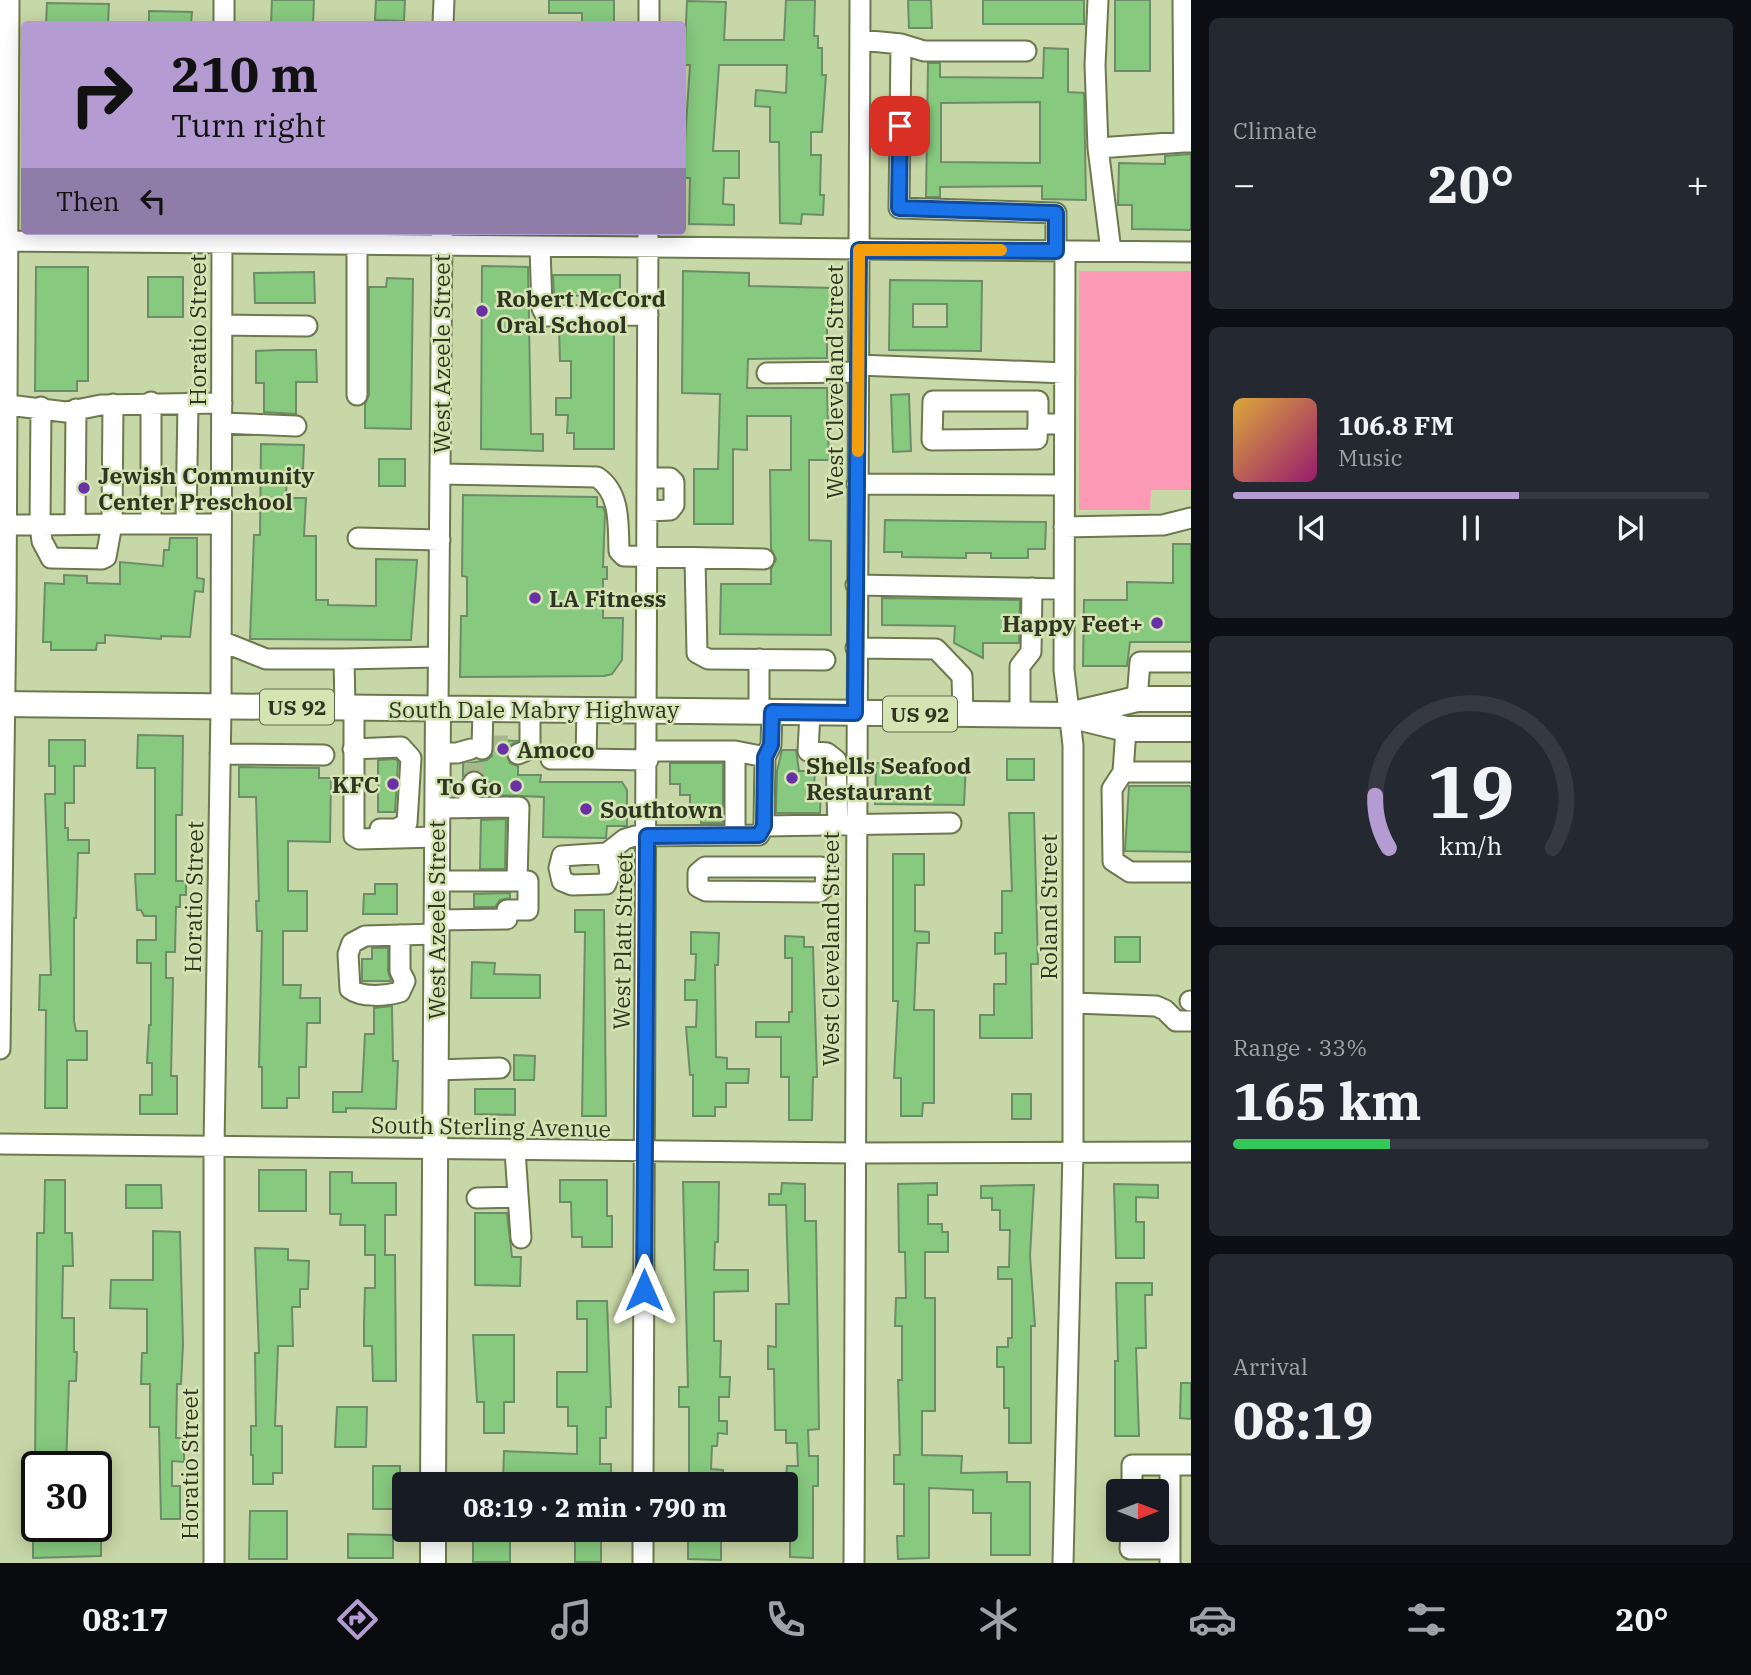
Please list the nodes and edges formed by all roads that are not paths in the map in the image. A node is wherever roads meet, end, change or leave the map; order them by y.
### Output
1 (9, 0) edge
2 (224, 0) edge
3 (444, 0) edge
4 (649, 0) edge
5 (860, 0) edge
6 (1098, 0) edge
7 (1183, 0) edge
8 (224, 21) edge
9 (443, 21) edge
10 (649, 21) edge
11 (860, 40) junction
12 (1187, 42) edge
13 (901, 44) junction
14 (1026, 51) dead end
15 (1187, 142) edge
16 (1098, 148) junction
17 (222, 238) edge
18 (442, 239) edge
19 (648, 240) edge
20 (4, 241) edge
21 (357, 246) junction
22 (540, 247) junction
23 (859, 250) junction
24 (1060, 251) junction
25 (1111, 251) junction
26 (1191, 252) edge
27 (648, 315) junction
28 (222, 325) junction
29 (307, 326) dead end
30 (858, 369) junction
31 (767, 373) dead end
32 (1065, 373) junction
33 (357, 395) dead end
34 (151, 402) junction
35 (188, 403) junction
36 (222, 403) junction
37 (113, 404) junction
38 (41, 407) junction
39 (76, 409) junction
40 (5, 411) edge
41 (222, 423) junction
42 (1038, 424) junction
43 (1064, 424) junction
44 (296, 426) dead end
45 (440, 474) junction
46 (857, 484) junction
47 (1064, 485) junction
48 (1191, 518) edge
49 (3, 524) edge
50 (75, 524) junction
51 (112, 524) junction
52 (151, 524) junction
53 (186, 524) junction
54 (221, 524) junction
55 (40, 525) junction
56 (1064, 527) junction
57 (358, 538) dead end
58 (440, 540) junction
59 (648, 559) junction
60 (695, 559) junction
61 (764, 559) dead end
62 (856, 585) junction
63 (1032, 588) junction
64 (1064, 589) junction
65 (3, 609) edge
66 (221, 641) junction
67 (856, 648) junction
68 (438, 657) junction
69 (344, 659) junction
70 (759, 659) junction
71 (825, 660) dead end
72 (1191, 662) edge
73 (1137, 699) junction
74 (1191, 699) edge
75 (2, 704) edge
76 (221, 707) junction
77 (349, 707) junction
78 (438, 708) junction
79 (483, 708) junction
80 (530, 708) junction
81 (587, 709) junction
82 (648, 709) junction
83 (766, 712) junction
84 (810, 712) junction
85 (855, 713) junction
86 (963, 714) junction
87 (1020, 714) junction
88 (1069, 715) junction
89 (1126, 729) junction
90 (1191, 729) edge
91 (353, 749) junction
92 (521, 749) dead end
93 (735, 751) junction
94 (438, 753) junction
95 (220, 754) junction
96 (324, 755) dead end
97 (648, 755) junction
98 (765, 757) junction
99 (551, 759) dead end
100 (586, 759) junction
101 (845, 761) junction
102 (1123, 772) junction
103 (1191, 772) edge
104 (437, 808) junction
105 (951, 823) dead end
106 (357, 825) junction
107 (847, 825) junction
108 (761, 830) junction
109 (735, 835) junction
110 (647, 836) junction
111 (437, 838) junction
112 (607, 853) dead end
113 (758, 867) junction
114 (1191, 872) edge
115 (437, 881) junction
116 (517, 881) junction
117 (436, 927) junction
118 (400, 935) junction
119 (405, 981) junction
120 (436, 981) junction
121 (1073, 1003) junction
122 (1191, 1021) edge
123 (0, 1049) edge
124 (500, 1068) dead end
125 (435, 1070) junction
126 (0, 1144) edge
127 (214, 1147) junction
128 (435, 1150) junction
129 (515, 1151) junction
130 (644, 1152) junction
131 (1073, 1152) junction
132 (1191, 1152) edge
133 (855, 1153) junction
134 (518, 1197) junction
135 (477, 1198) dead end
136 (521, 1238) dead end
137 (1170, 1465) junction
138 (1191, 1465) edge
139 (433, 1472) edge
140 (643, 1472) edge
141 (1132, 1479) edge
142 (433, 1542) edge
143 (643, 1542) edge
144 (1130, 1542) edge
145 (1170, 1556) edge
146 (214, 1563) edge
147 (433, 1563) edge
148 (643, 1563) edge
149 (854, 1563) edge
150 (1063, 1563) edge

1 - 20 street
2 - 8 street
3 - 9 street
4 - 10 street
5 - 11 street, West Cleveland Street
6 - 16 street
7 - 12 street
11 - 13 street
11 - 23 street, West Cleveland Street
12 - 15 street
13 - 14 street
13 - 24 street, Roland Street
15 - 16 street
16 - 25 street
17 - 20 street
17 - 21 street
17 - 28 street, Horatio Street
18 - 21 street
18 - 22 street
18 - 45 street, West Azeele Street
19 - 22 street
19 - 23 street
19 - 27 street, West Platt Street
20 - 40 street
21 - 33 street
22 - 27 street
23 - 24 street
23 - 30 street, West Cleveland Street
24 - 25 street
24 - 32 street, Roland Street
25 - 26 street
27 - 59 street, West Platt Street
28 - 29 street
28 - 36 street, Horatio Street
30 - 31 street
30 - 32 street
30 - 46 street, West Cleveland Street
32 - 43 street, Roland Street
34 - 35 street
34 - 37 street
34 - 52 street
35 - 36 street
35 - 53 street
36 - 41 street, Horatio Street
37 - 39 street
37 - 51 street
38 - 39 street
38 - 40 street
38 - 55 street
39 - 50 street
40 - 49 street
41 - 44 street
41 - 54 street, Horatio Street
42 - 42 street
42 - 43 street
43 - 47 street, Roland Street
45 - 58 street, West Azeele Street
45 - 59 street
46 - 47 street
46 - 62 street, West Cleveland Street
47 - 56 street, Roland Street
48 - 56 street
49 - 55 street
49 - 65 street
50 - 51 street
50 - 55 street
51 - 52 street
51 - 55 street
52 - 53 street
53 - 54 street
54 - 66 street, Horatio Street
56 - 64 street, Roland Street
57 - 58 street
58 - 68 street, West Azeele Street
59 - 60 street
59 - 82 street, West Platt Street
60 - 61 street
60 - 70 street
62 - 63 street
62 - 67 street, West Cleveland Street
63 - 64 street
63 - 87 street
64 - 88 street, Roland Street
65 - 75 street
66 - 69 street
66 - 76 street, Horatio Street
67 - 85 street, West Cleveland Street
67 - 86 street
68 - 69 street
68 - 78 street, West Azeele Street
69 - 77 street
70 - 71 street
70 - 83 street
72 - 73 street
73 - 74 main road, US 92
73 - 88 main road, US 92
75 - 76 main road, South Dale Mabry Highway / US 92
75 - 123 street
76 - 77 main road, South Dale Mabry Highway / US 92
76 - 95 street, Horatio Street
77 - 78 main road, South Dale Mabry Highway / US 92
77 - 91 street
78 - 79 main road, South Dale Mabry Highway / US 92
78 - 94 main road, West Azeele Street
79 - 80 main road, South Dale Mabry Highway / US 92
79 - 94 street
80 - 81 main road, South Dale Mabry Highway / US 92
80 - 92 street
81 - 82 main road, South Dale Mabry Highway / US 92
81 - 100 street
82 - 83 main road, South Dale Mabry Highway / US 92
82 - 97 street, West Platt Street
83 - 84 main road, South Dale Mabry Highway / US 92
83 - 98 street
84 - 85 main road, South Dale Mabry Highway / US 92
84 - 101 street
85 - 86 main road, South Dale Mabry Highway / US 92
85 - 101 street, West Cleveland Street
86 - 87 main road, South Dale Mabry Highway / US 92
87 - 88 main road, South Dale Mabry Highway / US 92
88 - 89 main road, US 92
88 - 121 street, Roland Street
89 - 90 main road, US 92
89 - 102 street
91 - 106 street
91 - 106 street
93 - 97 street
93 - 98 street
93 - 109 street
94 - 104 main road, West Azeele Street
95 - 96 street
95 - 127 street, Horatio Street
97 - 100 street
97 - 110 street, West Platt Street
98 - 108 street
99 - 100 street
101 - 107 street, West Cleveland Street
102 - 103 street
102 - 114 street
104 - 111 main road, West Azeele Street
104 - 116 street
105 - 107 street
106 - 111 street
107 - 108 street
107 - 133 street, West Cleveland Street
108 - 109 street
108 - 113 street
109 - 110 street
110 - 112 street
110 - 130 street, West Platt Street
111 - 115 main road, West Azeele Street
113 - 113 street
115 - 116 street
115 - 117 main road, West Azeele Street
116 - 117 street
117 - 118 street
117 - 120 main road, West Azeele Street
118 - 119 street
118 - 119 street
119 - 120 street
120 - 125 main road, West Azeele Street
121 - 122 street
121 - 131 street, Roland Street
124 - 125 street
125 - 128 main road, West Azeele Street
126 - 127 street, South Sterling Avenue
127 - 128 street, South Sterling Avenue
127 - 146 street, Horatio Street
128 - 129 street, South Sterling Avenue
128 - 139 main road, West Azeele Street
129 - 130 street, South Sterling Avenue
129 - 134 street
130 - 133 street, South Sterling Avenue
130 - 140 street, West Platt Street
131 - 132 street, South Sterling Avenue
131 - 133 street, South Sterling Avenue
131 - 150 street, Roland Street
133 - 149 street, West Cleveland Street
134 - 135 street
134 - 136 street
137 - 138 street
137 - 141 street
137 - 145 street
142 - 147 main road
143 - 148 street
144 - 145 street

